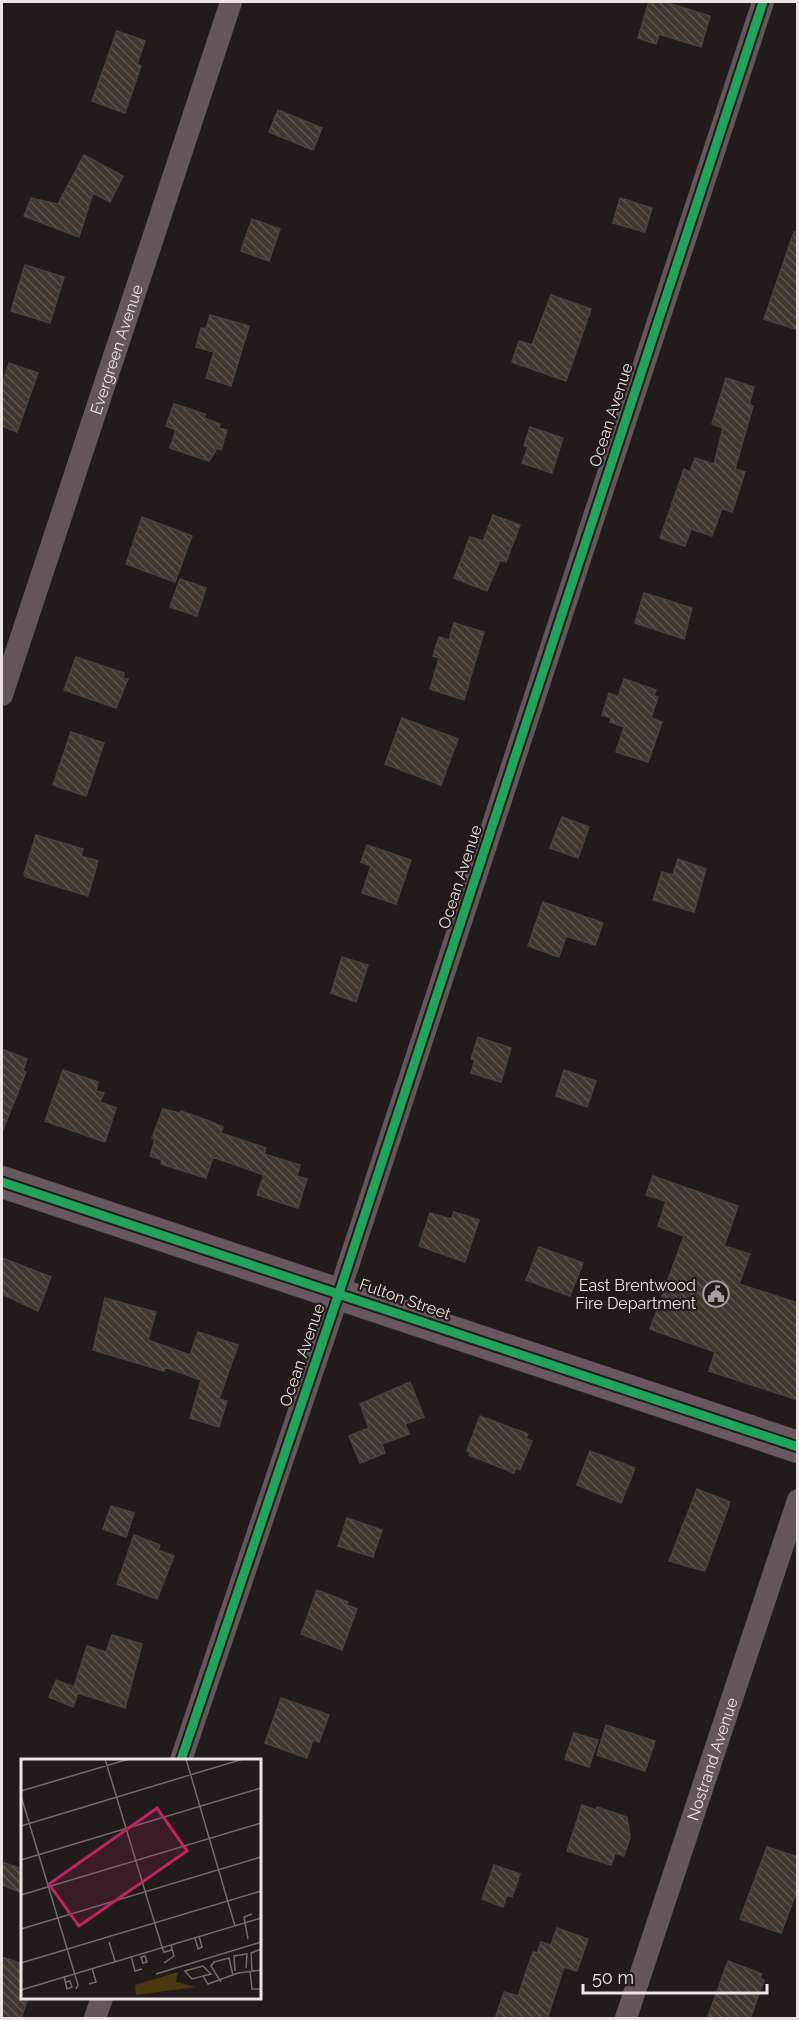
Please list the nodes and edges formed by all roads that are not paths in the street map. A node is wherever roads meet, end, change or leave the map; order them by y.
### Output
1 (231, 2) edge
2 (763, 2) edge
3 (2, 695) edge
4 (2, 1182) edge
5 (339, 1293) junction
6 (798, 1447) edge
7 (798, 1500) edge
8 (183, 1759) edge
9 (102, 1999) edge
10 (95, 2019) edge
11 (626, 2019) edge

1 - 3 street, Evergreen Avenue
2 - 5 street, Ocean Avenue
4 - 5 street, Fulton Street
5 - 6 street, Fulton Street
5 - 8 street, Ocean Avenue
7 - 11 street, Nostrand Avenue
9 - 10 street

